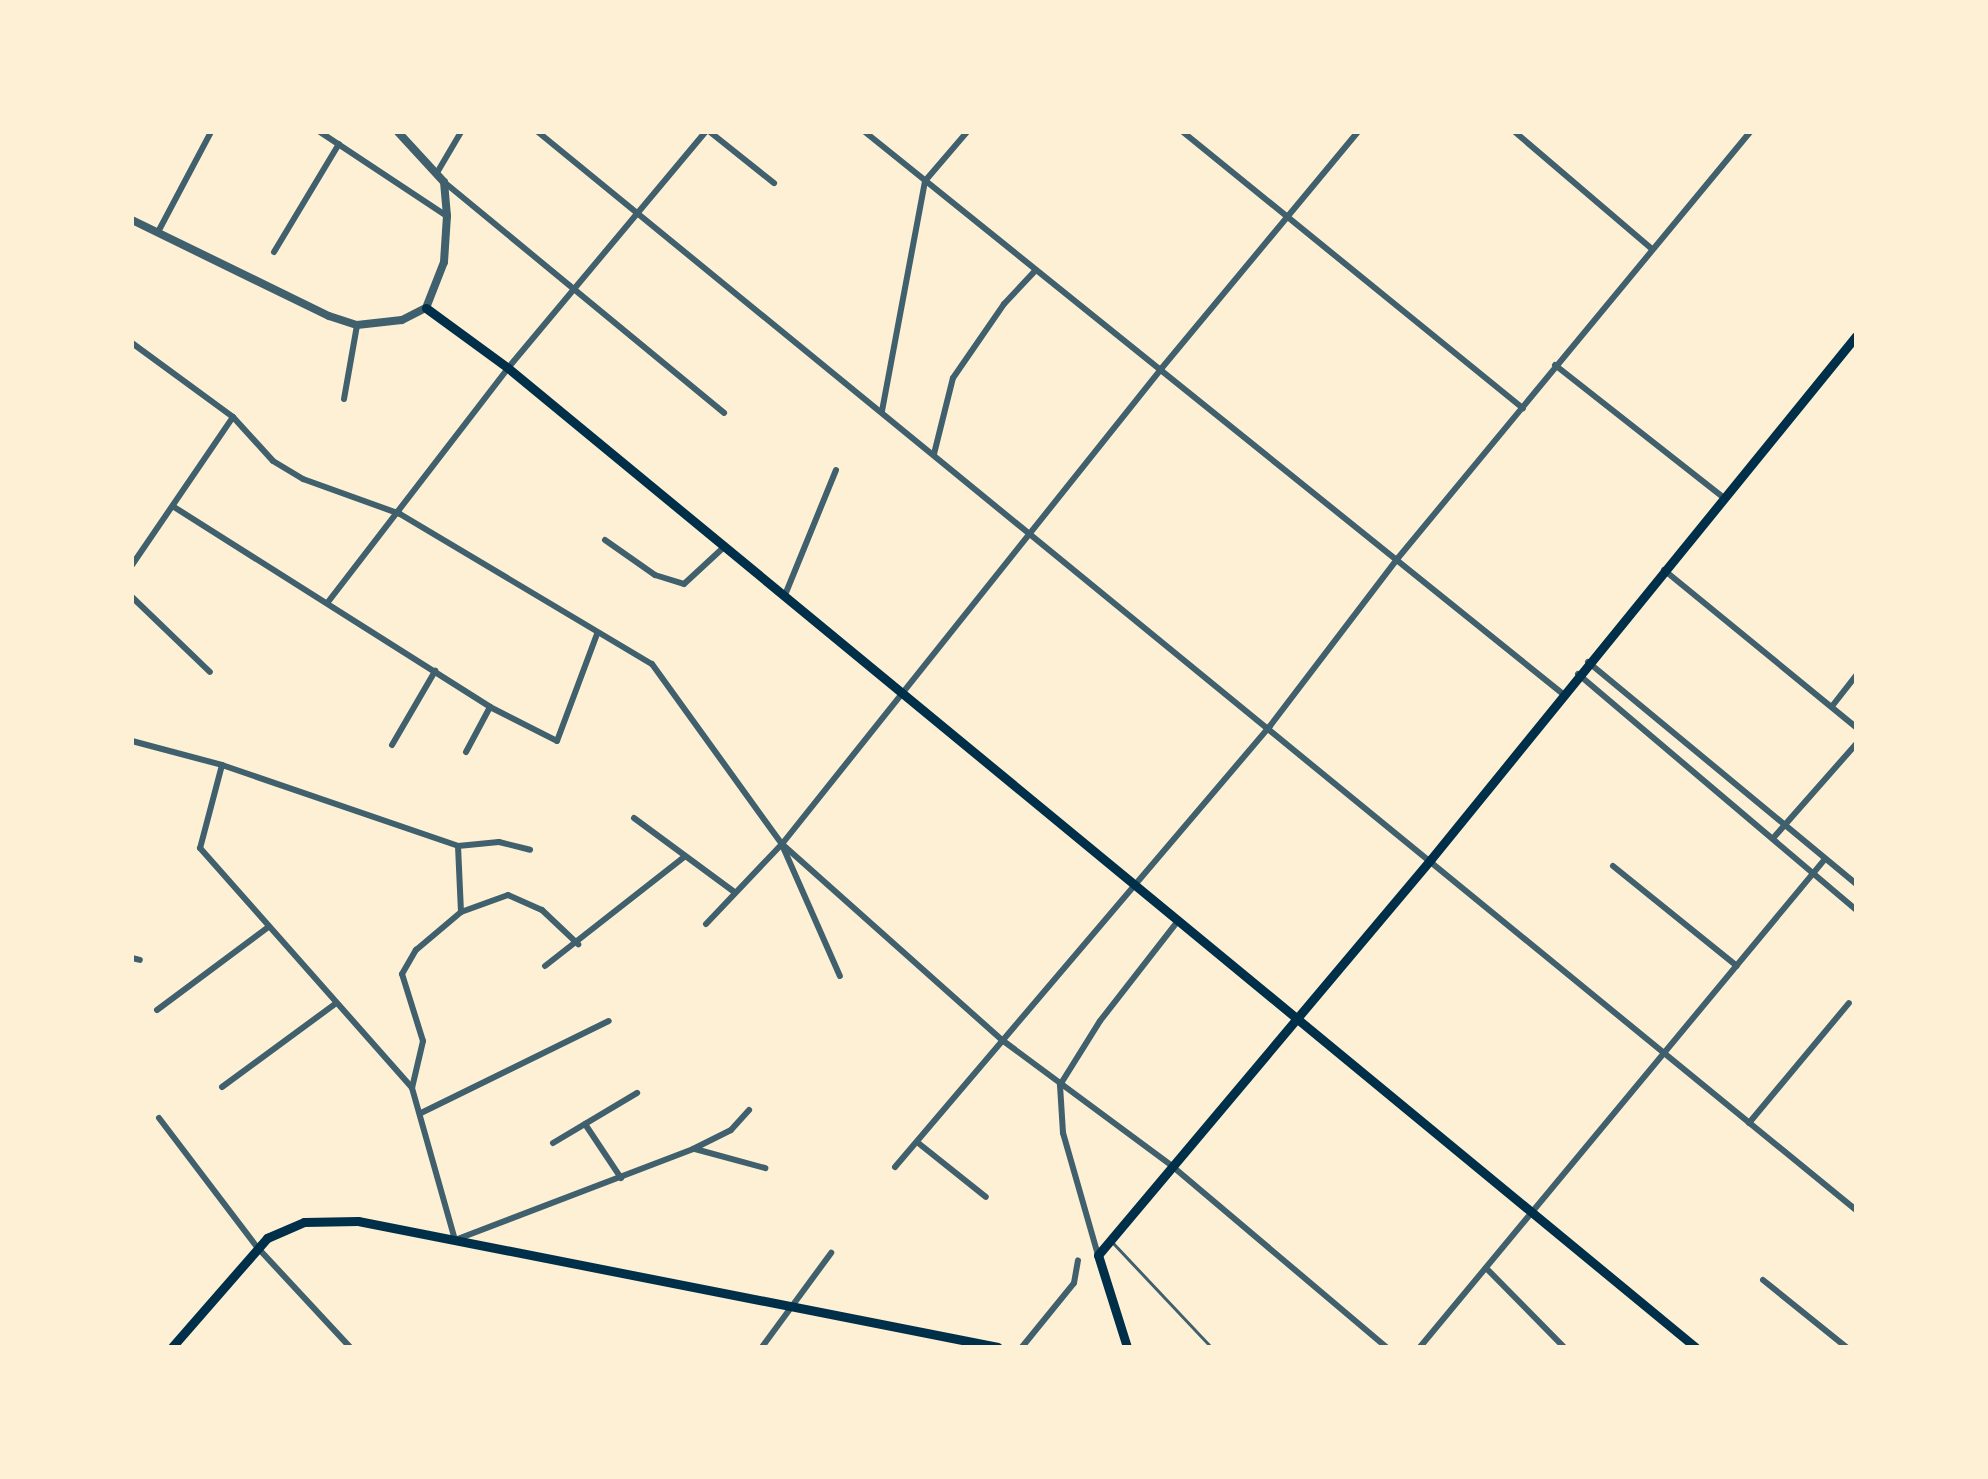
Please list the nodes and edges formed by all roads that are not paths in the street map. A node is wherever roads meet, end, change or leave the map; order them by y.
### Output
1 (211, 132) edge
2 (320, 132) edge
3 (398, 132) edge
4 (461, 132) edge
5 (538, 132) edge
6 (708, 132) edge
7 (865, 132) edge
8 (967, 132) edge
9 (1183, 132) edge
10 (1358, 132) edge
11 (1515, 132) edge
12 (1750, 132) edge
13 (339, 144) junction
14 (438, 171) junction
15 (925, 181) junction
16 (444, 182) junction
17 (774, 183) dead end
18 (1287, 215) junction
19 (447, 216) junction
20 (639, 217) junction
21 (132, 220) edge
22 (158, 232) junction
23 (1651, 248) junction
24 (274, 252) dead end
25 (1034, 272) junction
26 (575, 290) junction
27 (426, 308) junction
28 (357, 325) junction
29 (1856, 336) edge
30 (132, 343) edge
31 (1555, 365) junction
32 (508, 368) junction
33 (1161, 369) junction
34 (344, 399) dead end
35 (1523, 408) junction
36 (882, 411) junction
37 (724, 413) dead end
38 (233, 417) junction
39 (934, 454) junction
40 (836, 470) dead end
41 (1724, 498) junction
42 (174, 507) junction
43 (400, 514) junction
44 (1031, 532) junction
45 (605, 540) dead end
46 (725, 546) junction
47 (1398, 558) junction
48 (132, 565) edge
49 (1664, 570) junction
50 (785, 595) junction
51 (132, 597) edge
52 (328, 602) junction
53 (597, 634) junction
54 (1587, 662) junction
55 (435, 671) junction
56 (210, 672) dead end
57 (1578, 674) junction
58 (1856, 676) edge
59 (899, 693) junction
60 (1563, 694) junction
61 (1833, 705) junction
62 (490, 707) junction
63 (1270, 726) junction
64 (1856, 727) edge
65 (132, 741) edge
66 (1856, 744) edge
67 (392, 745) dead end
68 (466, 752) dead end
69 (222, 765) junction
70 (634, 818) dead end
71 (1785, 824) junction
72 (1775, 836) junction
73 (782, 844) junction
74 (458, 846) junction
75 (530, 850) dead end
76 (684, 857) junction
77 (1431, 859) junction
78 (1825, 859) junction
79 (1613, 866) dead end
80 (1811, 873) junction
81 (1856, 884) edge
82 (1133, 888) junction
83 (733, 891) junction
84 (1856, 910) edge
85 (461, 912) junction
86 (1177, 922) junction
87 (706, 924) dead end
88 (267, 928) junction
89 (578, 944) junction
90 (132, 958) edge
91 (140, 960) dead end
92 (545, 966) dead end
93 (1737, 966) junction
94 (840, 976) dead end
95 (1849, 1003) dead end
96 (335, 1004) junction
97 (157, 1010) dead end
98 (1295, 1016) junction
99 (609, 1021) dead end
100 (1002, 1040) junction
101 (1666, 1056) junction
102 (1060, 1085) junction
103 (222, 1087) dead end
104 (412, 1088) junction
105 (637, 1093) dead end
106 (749, 1110) dead end
107 (421, 1113) junction
108 (159, 1118) dead end
109 (1749, 1123) junction
110 (585, 1124) junction
111 (917, 1142) junction
112 (553, 1143) dead end
113 (693, 1149) junction
114 (1172, 1166) junction
115 (895, 1167) dead end
116 (765, 1168) dead end
117 (621, 1178) junction
118 (986, 1197) dead end
119 (1856, 1210) edge
120 (1529, 1211) junction
121 (455, 1240) junction
122 (1110, 1240) junction
123 (257, 1247) junction
124 (831, 1253) dead end
125 (1098, 1255) junction
126 (1078, 1260) dead end
127 (1486, 1268) junction
128 (1763, 1280) dead end
129 (793, 1309) junction
130 (172, 1347) edge
131 (350, 1347) edge
132 (762, 1347) edge
133 (998, 1347) edge
134 (1022, 1347) edge
135 (1127, 1347) edge
136 (1211, 1347) edge
137 (1386, 1347) edge
138 (1420, 1347) edge
139 (1564, 1347) edge
140 (1695, 1347) edge
141 (1846, 1347) edge

1 - 22 street
2 - 13 street
3 - 14 street
4 - 14 street
5 - 20 street
6 - 17 street
6 - 20 street
7 - 15 street
8 - 15 street
9 - 18 street
10 - 18 street
11 - 23 street
12 - 23 street
13 - 19 street
13 - 24 street
14 - 16 street
15 - 25 street
15 - 36 street
16 - 19 street
16 - 26 street
18 - 33 street
18 - 35 street
19 - 27 street
20 - 26 street
20 - 36 street
21 - 22 street
22 - 28 street
23 - 31 street
25 - 33 street
25 - 39 street
26 - 32 street
26 - 37 street
27 - 28 street
27 - 32 main road
28 - 34 street
29 - 41 main road
30 - 38 street
31 - 35 street
31 - 41 street
32 - 43 street
32 - 46 main road
33 - 44 street
33 - 47 street
35 - 47 street
36 - 39 street
38 - 42 street
38 - 43 street
39 - 44 street
40 - 50 street
41 - 49 main road
42 - 48 street
42 - 52 street
43 - 52 street
43 - 53 street
44 - 59 street
44 - 63 street
45 - 46 street
46 - 50 main road
47 - 60 street
47 - 63 street
49 - 54 main road
49 - 61 street
50 - 59 main road
51 - 56 street
52 - 55 street
53 - 62 street
53 - 73 street
54 - 57 main road
54 - 71 street
55 - 62 street
55 - 67 street
57 - 60 main road
57 - 72 street
58 - 61 street
59 - 73 street
59 - 82 main road
60 - 77 main road
61 - 64 street
62 - 68 street
63 - 77 street
63 - 82 street
65 - 69 street
66 - 71 street
69 - 74 street
69 - 88 street
70 - 76 street
71 - 72 street
71 - 78 street
72 - 80 street
73 - 83 street
73 - 94 street
73 - 100 street
74 - 75 street
74 - 85 street
76 - 83 street
76 - 89 street
77 - 98 main road
77 - 101 street
78 - 80 street
78 - 81 street
79 - 93 street
80 - 84 street
80 - 93 street
82 - 86 main road
82 - 100 street
83 - 87 street
85 - 89 street
85 - 104 street
86 - 98 main road
86 - 102 street
88 - 96 street
88 - 97 street
89 - 92 street
90 - 91 street
93 - 101 street
95 - 109 street
96 - 103 street
96 - 104 street
98 - 114 main road
98 - 120 main road
99 - 107 street
100 - 102 street
100 - 111 street
101 - 109 street
101 - 120 street
102 - 114 street
102 - 125 street
104 - 107 street
105 - 110 street
106 - 113 street
107 - 121 street
108 - 123 street
109 - 119 street
110 - 112 street
110 - 117 street
111 - 115 street
111 - 118 street
113 - 116 street
113 - 117 street
114 - 122 main road
114 - 137 street
117 - 121 street
120 - 127 street
120 - 140 main road
121 - 123 main road
121 - 129 main road
122 - 125 main road
122 - 136 lane
123 - 130 main road
123 - 131 street
124 - 129 street
125 - 135 main road
126 - 134 street
127 - 138 street
127 - 139 street
128 - 141 street
129 - 132 street
129 - 133 main road

